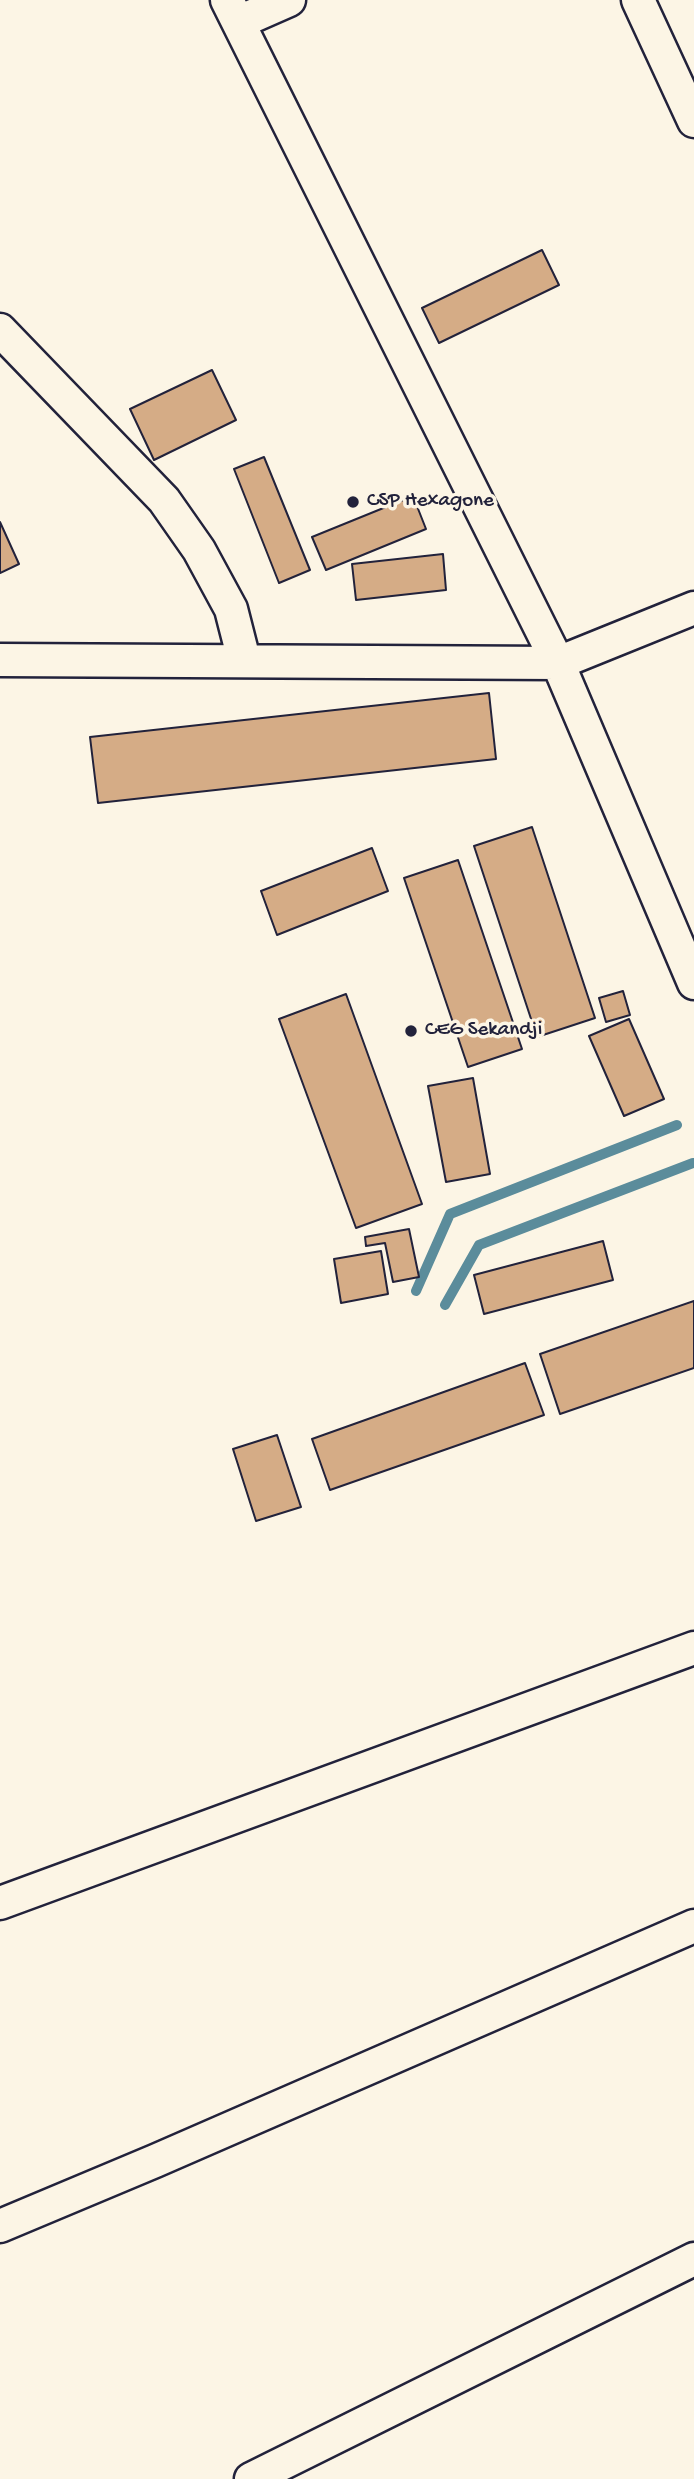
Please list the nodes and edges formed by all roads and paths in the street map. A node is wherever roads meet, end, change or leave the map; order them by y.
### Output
1 (289, 0) edge
2 (638, 0) edge
3 (233, 11) edge
4 (694, 121) edge
5 (0, 330) edge
6 (694, 608) edge
7 (0, 660) edge
8 (244, 660) junction
9 (558, 663) junction
10 (694, 983) edge
11 (694, 1648) edge
12 (0, 1903) edge
13 (694, 1926) edge
14 (2, 2220) edge
15 (694, 2259) edge
16 (251, 2479) edge

1 - 3 street
2 - 4 street
3 - 9 street
5 - 8 street
6 - 9 street
7 - 8 street
8 - 9 street
9 - 10 street
11 - 12 street
13 - 14 street
15 - 16 street

